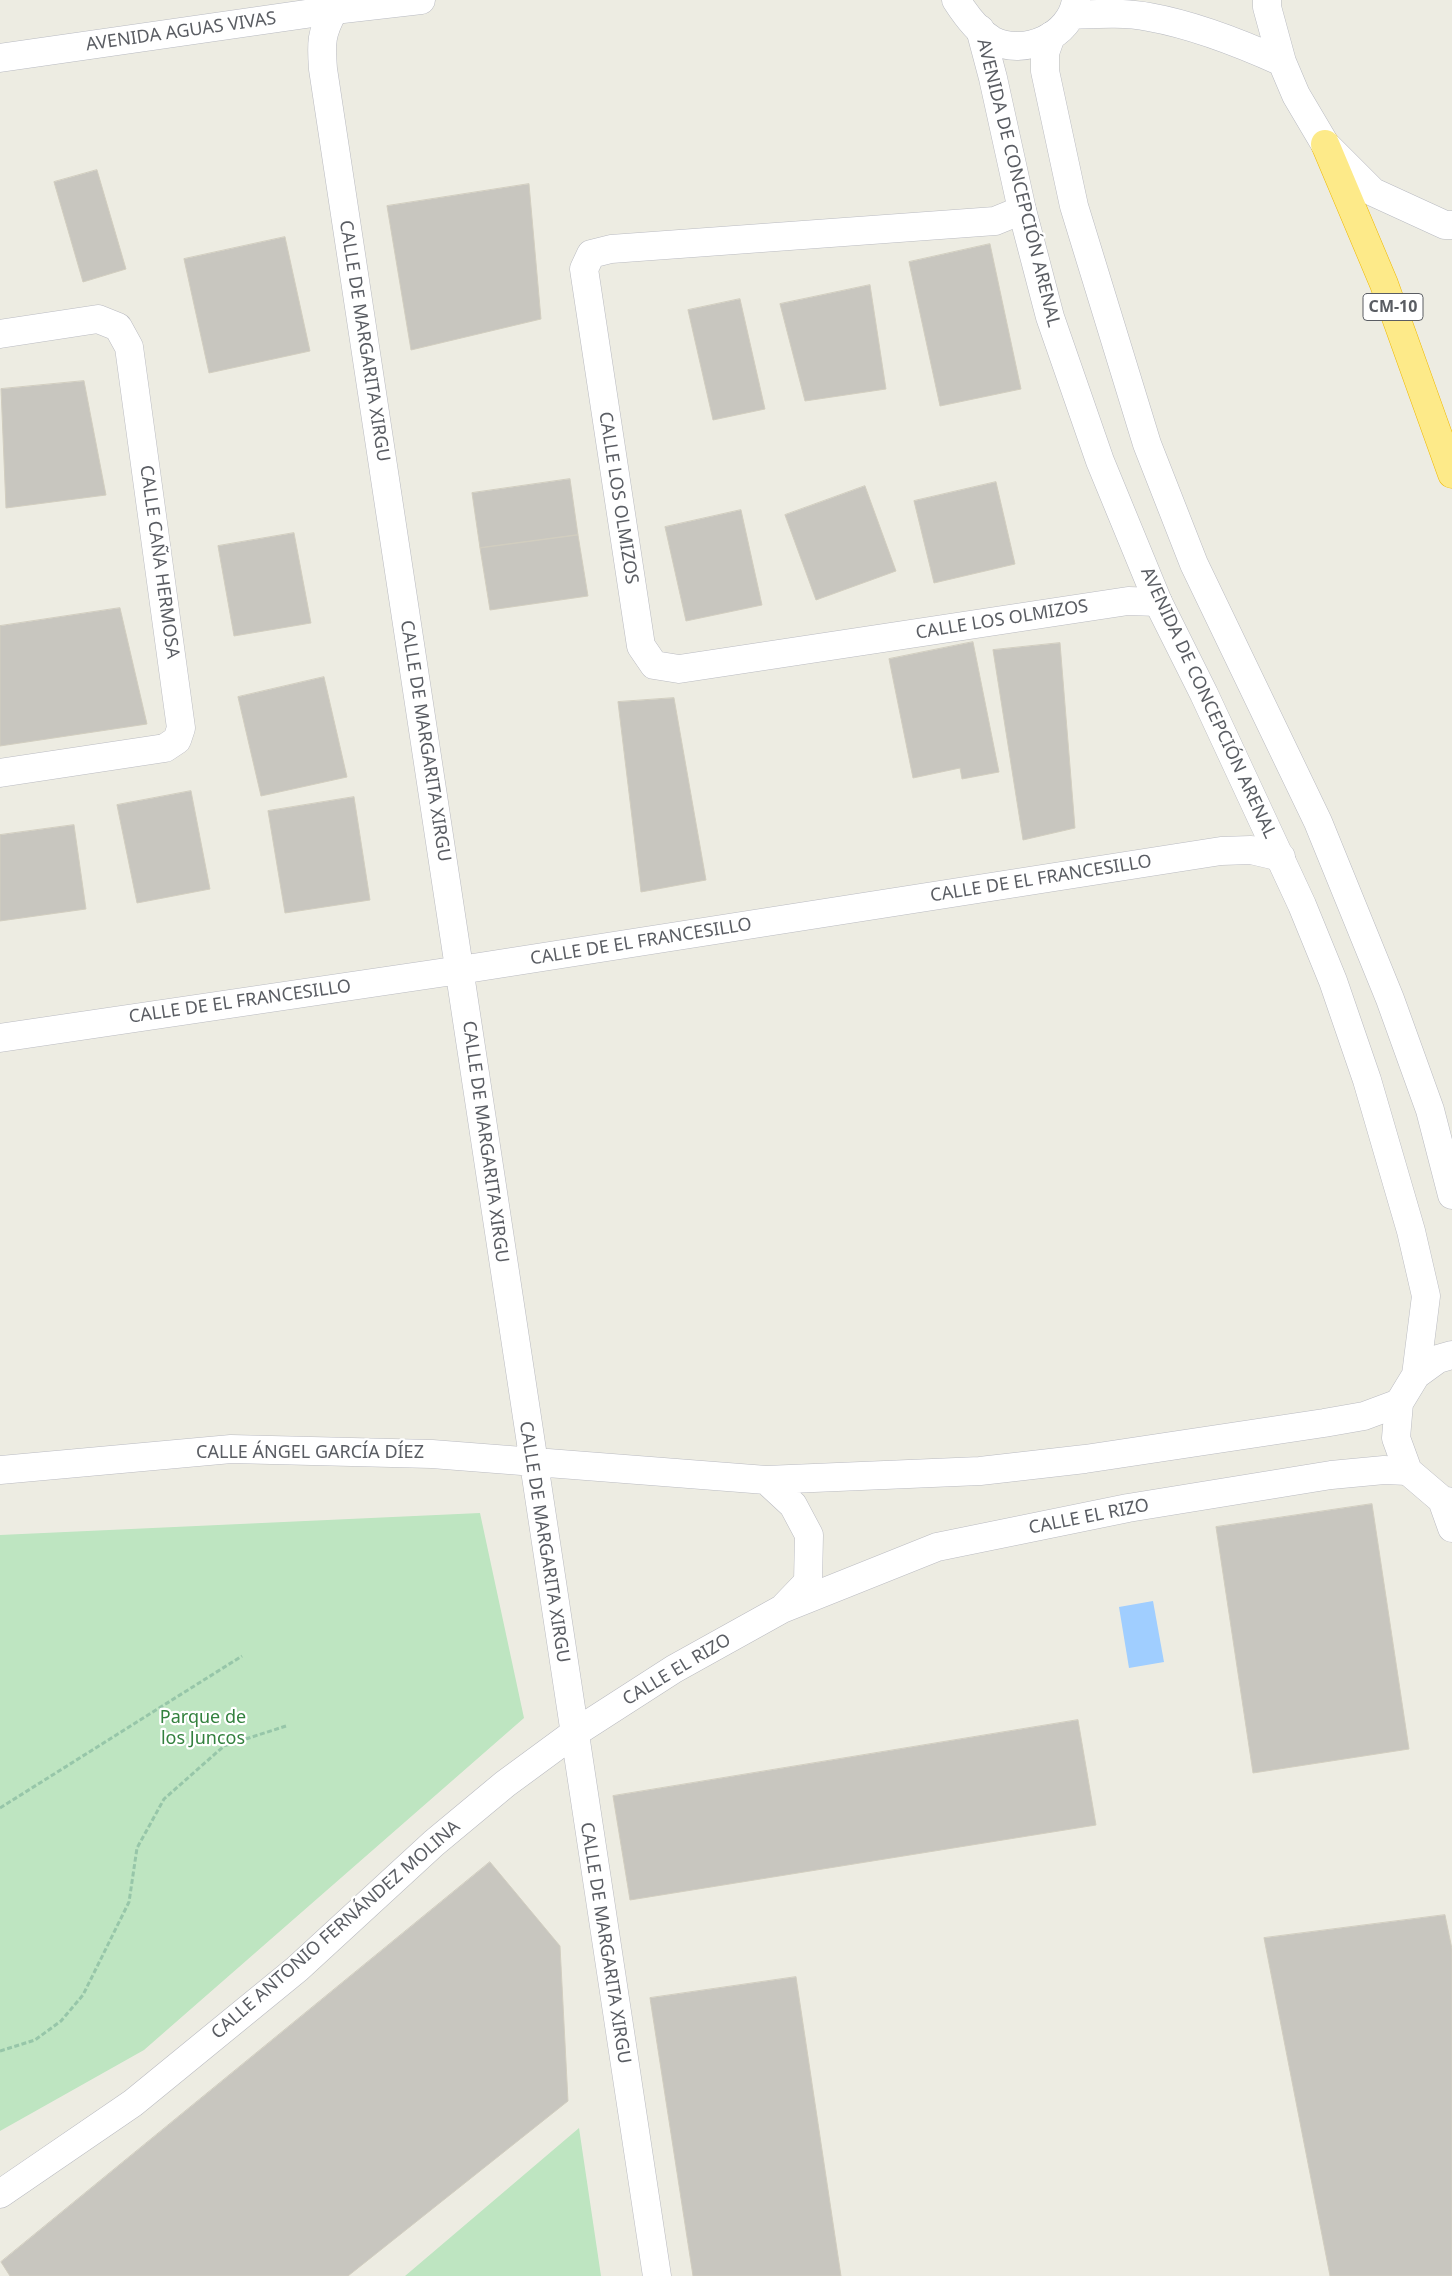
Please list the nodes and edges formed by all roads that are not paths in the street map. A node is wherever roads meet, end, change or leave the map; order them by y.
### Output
1 (421, 0) edge
2 (956, 0) edge
3 (1267, 0) edge
4 (1074, 8) edge
5 (334, 10) junction
6 (980, 29) junction
7 (1051, 36) junction
8 (0, 58) edge
9 (1282, 62) junction
10 (1325, 144) junction
11 (1022, 210) junction
12 (1452, 225) edge
13 (0, 334) edge
14 (1452, 474) edge
15 (1158, 602) junction
16 (0, 773) edge
17 (1281, 857) junction
18 (460, 970) junction
19 (0, 1038) edge
20 (1452, 1195) edge
21 (1452, 1355) edge
22 (1416, 1375) junction
23 (1399, 1403) junction
24 (532, 1462) junction
25 (0, 1470) edge
26 (1408, 1471) junction
27 (766, 1480) junction
28 (1447, 1501) edge
29 (1452, 1528) edge
30 (782, 1609) junction
31 (573, 1734) junction
32 (0, 2194) edge
33 (657, 2276) edge

1 - 5 street, AVENIDA AGUAS VIVAS
2 - 6 street
3 - 9 street, CM-10
4 - 7 street
4 - 9 street
5 - 8 street, AVENIDA AGUAS VIVAS
5 - 18 street, CALLE DE MARGARITA XIRGU
6 - 7 street
6 - 11 street, AVENIDA DE CONCEPCIÓN ARENAL
7 - 20 street
9 - 10 street, CM-10
10 - 12 street, CM-10
10 - 14 highway, CM-10
11 - 15 street, AVENIDA DE CONCEPCIÓN ARENAL
11 - 15 street, CALLE LOS OLMIZOS
13 - 16 street, CALLE CAÑA HERMOSA
15 - 17 street, AVENIDA DE CONCEPCIÓN ARENAL
17 - 18 street, CALLE DE EL FRANCESILLO
17 - 22 street, AVENIDA DE CONCEPCIÓN ARENAL
18 - 19 street, CALLE DE EL FRANCESILLO
18 - 24 street, CALLE DE MARGARITA XIRGU
21 - 22 street
22 - 23 street
23 - 26 street
23 - 27 street
24 - 25 street, CALLE ÁNGEL GARCÍA DÍEZ
24 - 27 street
24 - 31 street, CALLE DE MARGARITA XIRGU
26 - 28 street
26 - 30 street, CALLE EL RIZO
27 - 30 street, CALLE EL RIZO
28 - 29 street
30 - 31 street, CALLE EL RIZO
31 - 32 street, CALLE ANTONIO FERNÁNDEZ MOLINA
31 - 33 street, CALLE DE MARGARITA XIRGU

